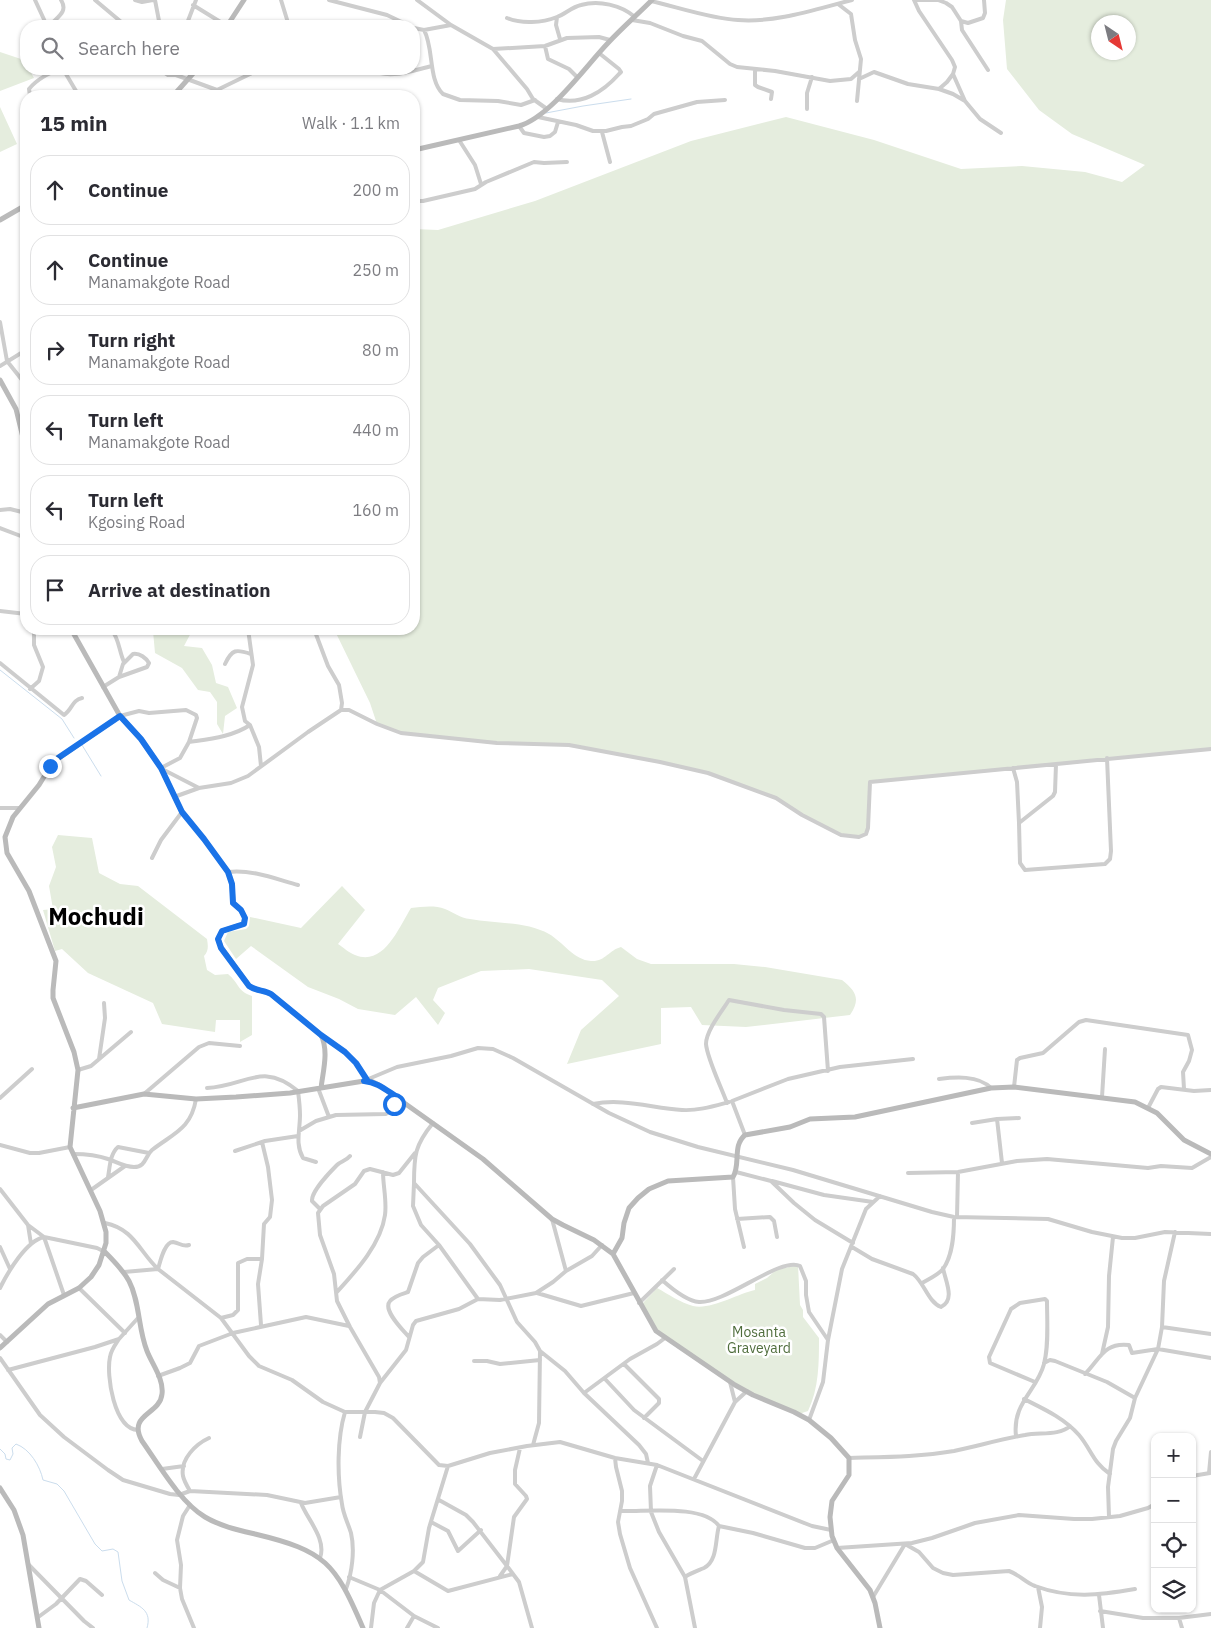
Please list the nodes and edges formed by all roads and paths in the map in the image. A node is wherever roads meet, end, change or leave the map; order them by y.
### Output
1 (35, 0) edge
2 (61, 0) edge
3 (95, 0) edge
4 (135, 0) edge
5 (154, 0) edge
6 (196, 0) edge
7 (244, 0) edge
8 (281, 0) edge
9 (329, 0) edge
10 (417, 0) edge
11 (652, 0) edge
12 (850, 0) edge
13 (915, 0) edge
14 (984, 0) edge
15 (838, 4) junction
16 (193, 6) junction
17 (557, 17) junction
18 (508, 18) dead end
19 (634, 18) junction
20 (46, 20) edge
21 (54, 20) edge
22 (119, 20) edge
23 (159, 20) edge
24 (188, 20) edge
25 (217, 20) edge
26 (231, 20) edge
27 (287, 20) edge
28 (394, 20) edge
29 (961, 21) junction
30 (452, 26) junction
31 (420, 29) edge
32 (424, 30) junction
33 (560, 40) junction
34 (610, 40) junction
35 (545, 46) junction
36 (493, 49) junction
37 (599, 53) junction
38 (432, 66) junction
39 (420, 69) edge
40 (755, 70) junction
41 (988, 70) dead end
42 (859, 72) junction
43 (953, 74) junction
44 (48, 75) edge
45 (65, 75) edge
46 (168, 75) edge
47 (176, 75) joint
48 (192, 75) edge
49 (248, 75) edge
50 (577, 77) junction
51 (812, 77) junction
52 (859, 79) junction
53 (188, 80) junction
54 (939, 89) junction
55 (28, 90) edge
56 (75, 90) edge
57 (179, 90) edge
58 (217, 90) joint
59 (557, 99) junction
60 (771, 99) dead end
61 (535, 100) junction
62 (725, 100) dead end
63 (857, 101) dead end
64 (965, 101) junction
65 (547, 109) junction
66 (807, 109) dead end
67 (538, 117) junction
68 (558, 122) junction
69 (519, 126) junction
70 (602, 132) junction
71 (1001, 133) dead end
72 (458, 140) junction
73 (420, 149) edge
74 (567, 162) dead end
75 (610, 162) dead end
76 (482, 184) junction
77 (420, 201) edge
78 (20, 208) edge
79 (0, 220) edge
80 (0, 322) edge
81 (20, 353) edge
82 (7, 361) junction
83 (0, 366) edge
84 (20, 377) edge
85 (0, 380) edge
86 (20, 425) edge
87 (0, 510) edge
88 (20, 512) edge
89 (0, 528) edge
90 (20, 536) edge
91 (0, 610) edge
92 (20, 613) edge
93 (34, 635) edge
94 (74, 635) edge
95 (116, 635) edge
96 (249, 635) edge
97 (316, 635) edge
98 (251, 654) junction
99 (124, 662) junction
100 (0, 663) edge
101 (225, 664) dead end
102 (118, 677) junction
103 (103, 687) junction
104 (30, 689) junction
105 (82, 698) dead end
106 (341, 710) junction
107 (120, 716) junction
108 (250, 726) junction
109 (189, 742) junction
110 (1211, 749) edge
111 (1106, 758) junction
112 (1056, 764) junction
113 (261, 766) junction
114 (161, 768) junction
115 (1013, 768) junction
116 (199, 788) junction
117 (174, 797) junction
118 (0, 808) edge
119 (19, 808) junction
120 (182, 812) junction
121 (1019, 824) junction
122 (5, 838) junction
123 (0, 843) edge
124 (152, 858) dead end
125 (228, 872) junction
126 (298, 885) dead end
127 (104, 1003) dead end
128 (131, 1032) dead end
129 (321, 1035) junction
130 (240, 1046) dead end
131 (1104, 1050) dead end
132 (99, 1059) junction
133 (913, 1059) dead end
134 (32, 1069) dead end
135 (78, 1070) junction
136 (828, 1070) junction
137 (939, 1079) dead end
138 (366, 1080) junction
139 (1014, 1087) junction
140 (207, 1088) dead end
141 (319, 1088) junction
142 (992, 1088) junction
143 (1184, 1089) junction
144 (1211, 1090) edge
145 (298, 1091) junction
146 (144, 1094) junction
147 (397, 1097) junction
148 (1102, 1097) junction
149 (0, 1098) edge
150 (196, 1099) junction
151 (730, 1102) junction
152 (593, 1104) junction
153 (73, 1108) junction
154 (1148, 1108) junction
155 (329, 1117) junction
156 (1018, 1118) dead end
157 (997, 1119) junction
158 (433, 1123) junction
159 (972, 1123) dead end
160 (299, 1133) junction
161 (746, 1135) junction
162 (262, 1142) junction
163 (0, 1145) edge
164 (70, 1147) junction
165 (235, 1151) dead end
166 (149, 1153) junction
167 (415, 1153) junction
168 (73, 1154) junction
169 (1211, 1155) edge
170 (350, 1156) dead end
171 (736, 1156) junction
172 (111, 1160) junction
173 (316, 1162) dead end
174 (1002, 1163) junction
175 (125, 1166) junction
176 (383, 1172) junction
177 (958, 1172) junction
178 (908, 1173) dead end
179 (735, 1174) junction
180 (108, 1177) junction
181 (770, 1181) junction
182 (414, 1183) junction
183 (0, 1189) edge
184 (91, 1190) junction
185 (880, 1196) junction
186 (872, 1202) junction
187 (320, 1209) junction
188 (955, 1217) junction
189 (552, 1219) junction
190 (737, 1219) junction
191 (105, 1223) junction
192 (28, 1225) junction
193 (1175, 1232) junction
194 (1211, 1234) edge
195 (44, 1237) junction
196 (777, 1237) dead end
197 (1113, 1237) junction
198 (31, 1244) junction
199 (189, 1245) dead end
200 (602, 1245) junction
201 (852, 1245) junction
202 (439, 1246) junction
203 (0, 1247) edge
204 (744, 1247) dead end
205 (104, 1252) junction
206 (613, 1254) junction
207 (262, 1259) junction
208 (944, 1268) junction
209 (10, 1269) junction
210 (158, 1269) junction
211 (674, 1269) dead end
212 (566, 1271) junction
213 (124, 1272) junction
214 (662, 1280) junction
215 (922, 1283) junction
216 (0, 1288) edge
217 (79, 1288) junction
218 (336, 1293) junction
219 (536, 1293) junction
220 (634, 1293) junction
221 (64, 1295) junction
222 (478, 1299) junction
223 (507, 1299) junction
224 (639, 1303) junction
225 (138, 1318) junction
226 (221, 1318) junction
227 (261, 1325) junction
228 (350, 1326) junction
229 (1162, 1327) junction
230 (233, 1332) junction
231 (126, 1333) junction
232 (1211, 1334) edge
233 (0, 1335) edge
234 (409, 1337) junction
235 (665, 1338) junction
236 (119, 1339) junction
237 (828, 1340) junction
238 (7, 1342) junction
239 (0, 1348) edge
240 (1158, 1349) junction
241 (540, 1351) junction
242 (1102, 1354) junction
243 (0, 1358) edge
244 (1211, 1358) edge
245 (474, 1360) dead end
246 (540, 1360) junction
247 (1044, 1363) junction
248 (624, 1364) junction
249 (8, 1370) junction
250 (1085, 1374) junction
251 (158, 1376) junction
252 (605, 1379) junction
253 (729, 1380) junction
254 (1035, 1382) junction
255 (380, 1383) junction
256 (747, 1391) junction
257 (584, 1393) junction
258 (1135, 1398) junction
259 (1024, 1399) junction
260 (735, 1402) junction
261 (345, 1412) junction
262 (365, 1412) junction
263 (644, 1418) junction
264 (809, 1420) junction
265 (1070, 1426) junction
266 (138, 1430) junction
267 (1016, 1436) junction
268 (360, 1437) dead end
269 (209, 1438) dead end
270 (533, 1445) junction
271 (520, 1448) junction
272 (1211, 1452) edge
273 (615, 1458) junction
274 (849, 1458) junction
275 (703, 1461) junction
276 (648, 1462) junction
277 (657, 1465) junction
278 (184, 1466) junction
279 (448, 1466) junction
280 (162, 1469) junction
281 (1210, 1473) edge
282 (1110, 1474) junction
283 (1196, 1475) edge
284 (694, 1479) junction
285 (0, 1488) edge
286 (190, 1491) junction
287 (180, 1495) junction
288 (341, 1497) junction
289 (438, 1500) junction
290 (301, 1503) junction
291 (190, 1505) junction
292 (1151, 1506) edge
293 (620, 1511) junction
294 (651, 1512) junction
295 (1109, 1517) junction
296 (431, 1522) junction
297 (719, 1526) junction
298 (481, 1530) junction
299 (831, 1530) junction
300 (834, 1540) junction
301 (905, 1544) junction
302 (837, 1548) junction
303 (320, 1558) junction
304 (28, 1564) junction
305 (507, 1566) junction
306 (414, 1571) junction
307 (155, 1574) dead end
308 (514, 1574) junction
309 (500, 1576) junction
310 (350, 1577) junction
311 (685, 1577) junction
312 (1038, 1587) junction
313 (180, 1588) junction
314 (1135, 1589) dead end
315 (346, 1590) junction
316 (380, 1590) junction
317 (102, 1595) dead end
318 (1099, 1595) junction
319 (873, 1597) junction
320 (62, 1598) junction
321 (1100, 1611) junction
322 (1211, 1614) edge
323 (414, 1616) junction
324 (37, 1618) junction
325 (1179, 1618) junction
326 (39, 1628) edge
327 (93, 1628) edge
328 (194, 1628) edge
329 (363, 1628) edge
330 (371, 1628) edge
331 (407, 1628) edge
332 (438, 1628) edge
333 (532, 1628) edge
334 (657, 1628) edge
335 (695, 1628) edge
336 (880, 1628) edge
337 (1040, 1628) edge
338 (1103, 1628) edge
339 (1182, 1628) edge

1 - 20 street
2 - 21 street
3 - 22 street
4 - 5 street
5 - 23 street
6 - 16 street
7 - 26 street
8 - 27 street
9 - 28 street
10 - 30 street
11 - 15 street
11 - 19 street
12 - 15 street
13 - 29 street
13 - 43 street
14 - 29 street
15 - 42 street
16 - 24 street
16 - 25 street
17 - 18 street
17 - 19 street
17 - 33 street
19 - 34 street
19 - 40 street
29 - 41 street
30 - 32 street
30 - 36 street
31 - 32 street
32 - 38 street
33 - 34 street
33 - 35 street
34 - 37 street
35 - 36 street
35 - 50 street
36 - 61 street
37 - 50 street
37 - 59 street
38 - 39 street
38 - 61 street
40 - 51 street
40 - 60 street
42 - 51 street
42 - 52 street
43 - 54 street
43 - 64 street
44 - 55 street
45 - 56 street
46 - 47 street
47 - 53 street
48 - 53 street
49 - 58 street
50 - 59 street
51 - 66 street
52 - 54 street
52 - 63 street
53 - 57 street
53 - 58 street
54 - 64 street
59 - 65 street
61 - 65 street
62 - 70 street
64 - 71 street
65 - 67 street
67 - 68 street
67 - 69 street
68 - 69 street
68 - 70 street
69 - 72 street
70 - 75 street
72 - 73 street
72 - 76 street
74 - 76 street
76 - 77 street
78 - 79 street
80 - 82 street
81 - 82 street
82 - 83 street
82 - 84 street
85 - 86 street
87 - 88 street
89 - 90 street
91 - 92 street
93 - 104 street
94 - 103 street
95 - 99 street
96 - 98 street
97 - 106 street
98 - 101 street
98 - 108 street
99 - 102 street
99 - 102 street
100 - 104 street
102 - 103 street
103 - 107 street
104 - 105 street
106 - 113 street
106 - 115 street
107 - 109 street
107 - 114 street
107 - 119 street
108 - 109 street
108 - 113 street
109 - 114 street
110 - 111 street
111 - 112 street
111 - 121 street
112 - 115 street
112 - 121 street
113 - 116 street
114 - 116 street
114 - 117 street
115 - 121 street
116 - 117 street
117 - 120 street
118 - 119 street
119 - 122 street
120 - 124 street
120 - 125 street
122 - 123 street
122 - 135 street
125 - 126 street
125 - 129 street
127 - 132 street
128 - 132 street
129 - 138 street
129 - 141 street
130 - 146 street
131 - 148 street
132 - 135 street
133 - 136 street
134 - 149 street
135 - 153 street
136 - 151 street
136 - 151 street
137 - 142 street
138 - 141 street
138 - 147 street
138 - 152 street
139 - 142 street
139 - 143 street
139 - 148 street
140 - 145 street
141 - 145 street
141 - 155 street
142 - 161 street
143 - 144 street
143 - 154 street
145 - 150 street
145 - 160 street
146 - 150 street
146 - 153 street
147 - 155 street
147 - 158 street
148 - 154 street
150 - 166 street
151 - 152 street
151 - 161 street
152 - 171 street
153 - 164 street
154 - 169 street
155 - 160 street
156 - 157 street
157 - 159 street
157 - 174 street
158 - 167 street
158 - 189 street
160 - 162 street
160 - 173 street
161 - 171 street
162 - 165 street
162 - 207 street
163 - 164 street
164 - 168 street
166 - 172 street
166 - 175 street
167 - 176 street
167 - 182 street
168 - 172 street
168 - 184 street
169 - 174 street
170 - 187 street
171 - 179 street
171 - 185 street
172 - 175 street
172 - 180 street
174 - 177 street
175 - 180 street
176 - 187 street
176 - 218 street
177 - 178 street
177 - 188 street
179 - 181 street
179 - 190 street
179 - 206 street
180 - 184 street
181 - 186 street
181 - 201 street
182 - 202 street
182 - 223 street
183 - 192 street
184 - 191 street
185 - 186 street
185 - 188 street
186 - 201 street
187 - 218 street
188 - 197 street
188 - 208 street
189 - 200 street
189 - 212 street
190 - 196 street
190 - 204 street
191 - 205 street
191 - 210 street
192 - 195 street
192 - 198 street
193 - 194 street
193 - 197 street
193 - 229 street
195 - 198 street
195 - 205 street
195 - 221 street
197 - 242 street
198 - 209 street
199 - 210 street
200 - 206 street
200 - 212 street
201 - 215 street
201 - 237 street
202 - 222 street
202 - 234 street
203 - 209 street
205 - 213 street
205 - 217 street
206 - 220 street
207 - 226 street
207 - 227 street
208 - 215 street
208 - 215 street
209 - 216 street
210 - 213 street
210 - 226 street
211 - 214 street
212 - 219 street
213 - 225 street
214 - 224 street
214 - 237 street
217 - 221 street
217 - 231 street
218 - 228 street
219 - 220 street
219 - 223 street
220 - 224 street
221 - 238 street
222 - 223 street
222 - 234 street
223 - 241 street
224 - 235 street
225 - 231 street
225 - 251 street
226 - 230 street
227 - 228 street
227 - 230 street
228 - 255 street
229 - 232 street
229 - 240 street
230 - 251 street
230 - 261 street
231 - 236 street
233 - 238 street
234 - 255 street
235 - 248 street
235 - 253 street
236 - 249 street
236 - 266 street
237 - 264 street
238 - 239 street
240 - 242 street
240 - 244 street
240 - 258 street
241 - 246 street
241 - 257 street
242 - 250 street
243 - 249 street
245 - 246 street
246 - 270 street
247 - 250 street
247 - 254 street
247 - 254 street
248 - 252 street
248 - 263 street
249 - 287 street
250 - 258 street
251 - 266 street
252 - 257 street
252 - 263 street
253 - 256 street
253 - 260 street
254 - 259 street
255 - 262 street
256 - 260 street
256 - 264 street
257 - 276 street
258 - 282 street
259 - 265 street
259 - 267 street
260 - 275 street
261 - 262 street
261 - 288 street
262 - 268 street
262 - 279 street
263 - 275 street
264 - 274 street
265 - 267 street
265 - 282 street
266 - 280 street
267 - 274 street
269 - 278 street
270 - 271 street
270 - 273 street
271 - 279 street
271 - 305 street
272 - 281 street
273 - 276 street
273 - 293 street
274 - 299 street
275 - 284 street
276 - 277 street
277 - 284 street
277 - 294 street
278 - 280 street
278 - 286 street
279 - 289 street
280 - 287 street
281 - 283 street
282 - 295 street
284 - 299 street
285 - 304 street
286 - 287 street
286 - 290 street
287 - 291 street
288 - 290 street
288 - 310 street
289 - 296 street
289 - 298 street
290 - 303 street
291 - 303 street
291 - 313 street
292 - 295 street
293 - 294 street
293 - 334 street
294 - 297 street
294 - 311 street
295 - 301 street
296 - 298 street
296 - 306 street
297 - 300 street
297 - 311 street
298 - 305 street
299 - 300 street
300 - 302 street
301 - 302 street
301 - 312 street
301 - 319 street
302 - 319 street
303 - 315 street
304 - 320 street
304 - 324 street
305 - 308 street
305 - 309 street
306 - 309 street
306 - 316 street
307 - 313 street
308 - 309 street
308 - 333 street
310 - 315 street
310 - 316 street
311 - 335 street
312 - 318 street
312 - 337 street
313 - 328 street
314 - 318 street
315 - 329 street
316 - 323 street
316 - 330 street
317 - 320 street
318 - 321 street
319 - 336 street
320 - 324 street
320 - 327 street
321 - 325 street
321 - 338 street
322 - 325 street
323 - 331 street
323 - 332 street
324 - 326 street
325 - 339 street

